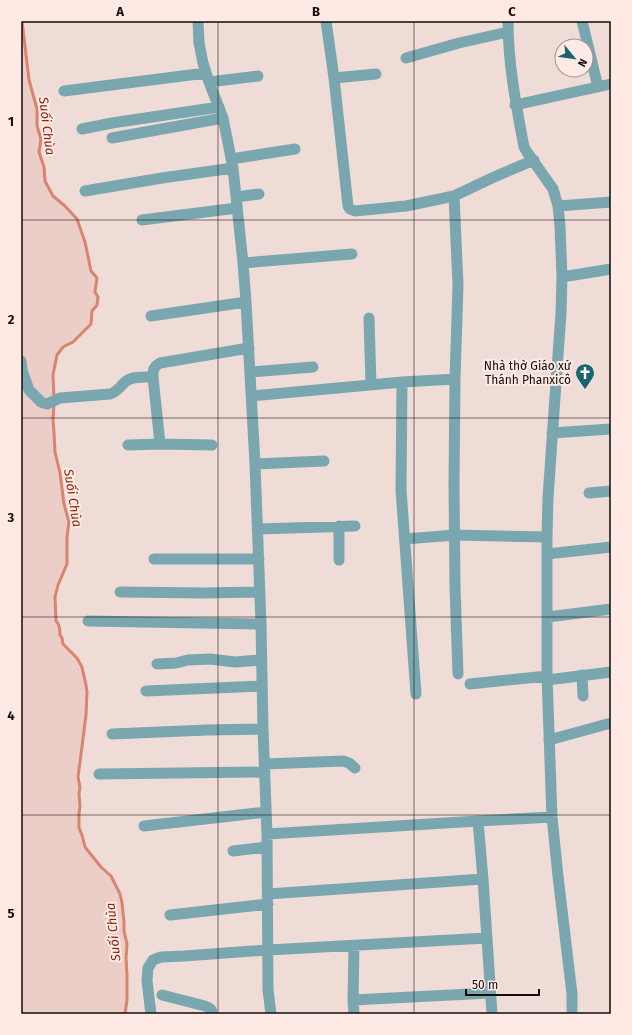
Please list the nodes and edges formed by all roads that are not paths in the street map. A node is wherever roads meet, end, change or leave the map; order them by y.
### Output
1 (198, 21) edge
2 (326, 21) edge
3 (508, 21) edge
4 (582, 21) edge
5 (508, 32) junction
6 (406, 58) dead end
7 (376, 74) dead end
8 (258, 76) dead end
9 (207, 78) junction
10 (334, 78) junction
11 (611, 84) edge
12 (598, 87) junction
13 (64, 91) dead end
14 (516, 105) junction
15 (219, 107) junction
16 (223, 118) junction
17 (82, 129) dead end
18 (112, 138) dead end
19 (295, 149) dead end
20 (534, 160) junction
21 (232, 164) junction
22 (85, 191) dead end
23 (259, 194) dead end
24 (454, 196) junction
25 (611, 202) edge
26 (237, 203) junction
27 (558, 206) junction
28 (142, 220) dead end
29 (352, 254) dead end
30 (243, 263) junction
31 (611, 269) edge
32 (562, 277) junction
33 (246, 302) junction
34 (151, 316) dead end
35 (369, 318) dead end
36 (249, 348) junction
37 (21, 361) edge
38 (313, 367) dead end
39 (251, 372) junction
40 (153, 377) junction
41 (455, 379) junction
42 (402, 382) junction
43 (371, 385) junction
44 (252, 396) junction
45 (611, 429) edge
46 (552, 433) junction
47 (160, 444) junction
48 (128, 445) dead end
49 (212, 445) dead end
50 (324, 461) dead end
51 (256, 464) junction
52 (611, 490) edge
53 (589, 493) dead end
54 (339, 526) junction
55 (355, 526) dead end
56 (258, 529) junction
57 (455, 535) junction
58 (547, 537) junction
59 (405, 539) junction
60 (611, 547) edge
61 (547, 554) junction
62 (154, 559) dead end
63 (259, 559) junction
64 (339, 560) dead end
65 (120, 592) dead end
66 (260, 592) junction
67 (611, 609) edge
68 (548, 617) junction
69 (88, 621) dead end
70 (261, 624) junction
71 (261, 660) junction
72 (156, 664) dead end
73 (611, 672) edge
74 (458, 674) dead end
75 (582, 675) junction
76 (547, 678) junction
77 (470, 684) dead end
78 (262, 686) junction
79 (146, 691) dead end
80 (416, 694) dead end
81 (583, 696) dead end
82 (611, 723) edge
83 (263, 729) junction
84 (112, 734) dead end
85 (549, 740) junction
86 (265, 768) junction
87 (355, 768) dead end
88 (98, 774) dead end
89 (266, 812) junction
90 (552, 817) junction
91 (478, 821) junction
92 (144, 826) dead end
93 (267, 834) junction
94 (267, 847) junction
95 (233, 852) dead end
96 (483, 879) junction
97 (268, 899) junction
98 (170, 915) dead end
99 (487, 938) junction
100 (354, 946) junction
101 (268, 950) junction
102 (490, 993) junction
103 (162, 995) dead end
104 (353, 1000) junction
105 (151, 1014) edge
106 (212, 1014) edge
107 (271, 1014) edge
108 (354, 1014) edge
109 (492, 1014) edge
110 (572, 1014) edge

1 - 9 street
2 - 10 street
3 - 5 street
4 - 12 street
5 - 6 street
5 - 14 street
7 - 10 street
8 - 9 street
9 - 13 street
9 - 15 street
10 - 24 street
11 - 12 street
12 - 14 street
14 - 20 street
15 - 16 street
15 - 17 street
16 - 18 street
16 - 21 street
19 - 21 street
20 - 24 street
20 - 27 street
21 - 22 street
21 - 26 street
23 - 26 street
24 - 41 street
25 - 27 street
26 - 28 street
26 - 30 street
27 - 32 street
29 - 30 street
30 - 33 street
31 - 32 street
32 - 46 street
33 - 34 street
33 - 36 street
35 - 43 street
36 - 39 street
36 - 40 street
37 - 40 street
38 - 39 street
39 - 44 street
40 - 47 street
41 - 42 street
41 - 57 street
42 - 43 street
42 - 59 street
43 - 44 street
44 - 51 street
45 - 46 street
46 - 58 street
47 - 48 street
47 - 49 street
50 - 51 street
51 - 56 street
52 - 53 street
54 - 55 street
54 - 56 street
54 - 64 street
56 - 63 street
57 - 58 street
57 - 59 street
57 - 74 street
58 - 61 street
59 - 80 street
60 - 61 street
61 - 68 street
62 - 63 street
63 - 66 street
65 - 66 street
66 - 70 street
67 - 68 street
68 - 76 street
69 - 70 street
70 - 71 street
71 - 72 street
71 - 78 street
73 - 75 street
75 - 76 street
75 - 81 street
76 - 77 street
76 - 85 street
78 - 79 street
78 - 83 street
82 - 85 street
83 - 84 street
83 - 86 street
85 - 90 street
86 - 87 street
86 - 88 street
86 - 89 street
89 - 92 street
89 - 93 street
90 - 91 street
90 - 110 street
91 - 93 street
91 - 96 street
93 - 94 street
94 - 95 street
94 - 97 street
96 - 97 street
96 - 99 street
97 - 98 street
97 - 101 street
99 - 100 street
99 - 102 street
100 - 101 street
100 - 104 street
101 - 105 street
101 - 107 street
102 - 104 street
102 - 109 street
103 - 106 street
104 - 108 street

